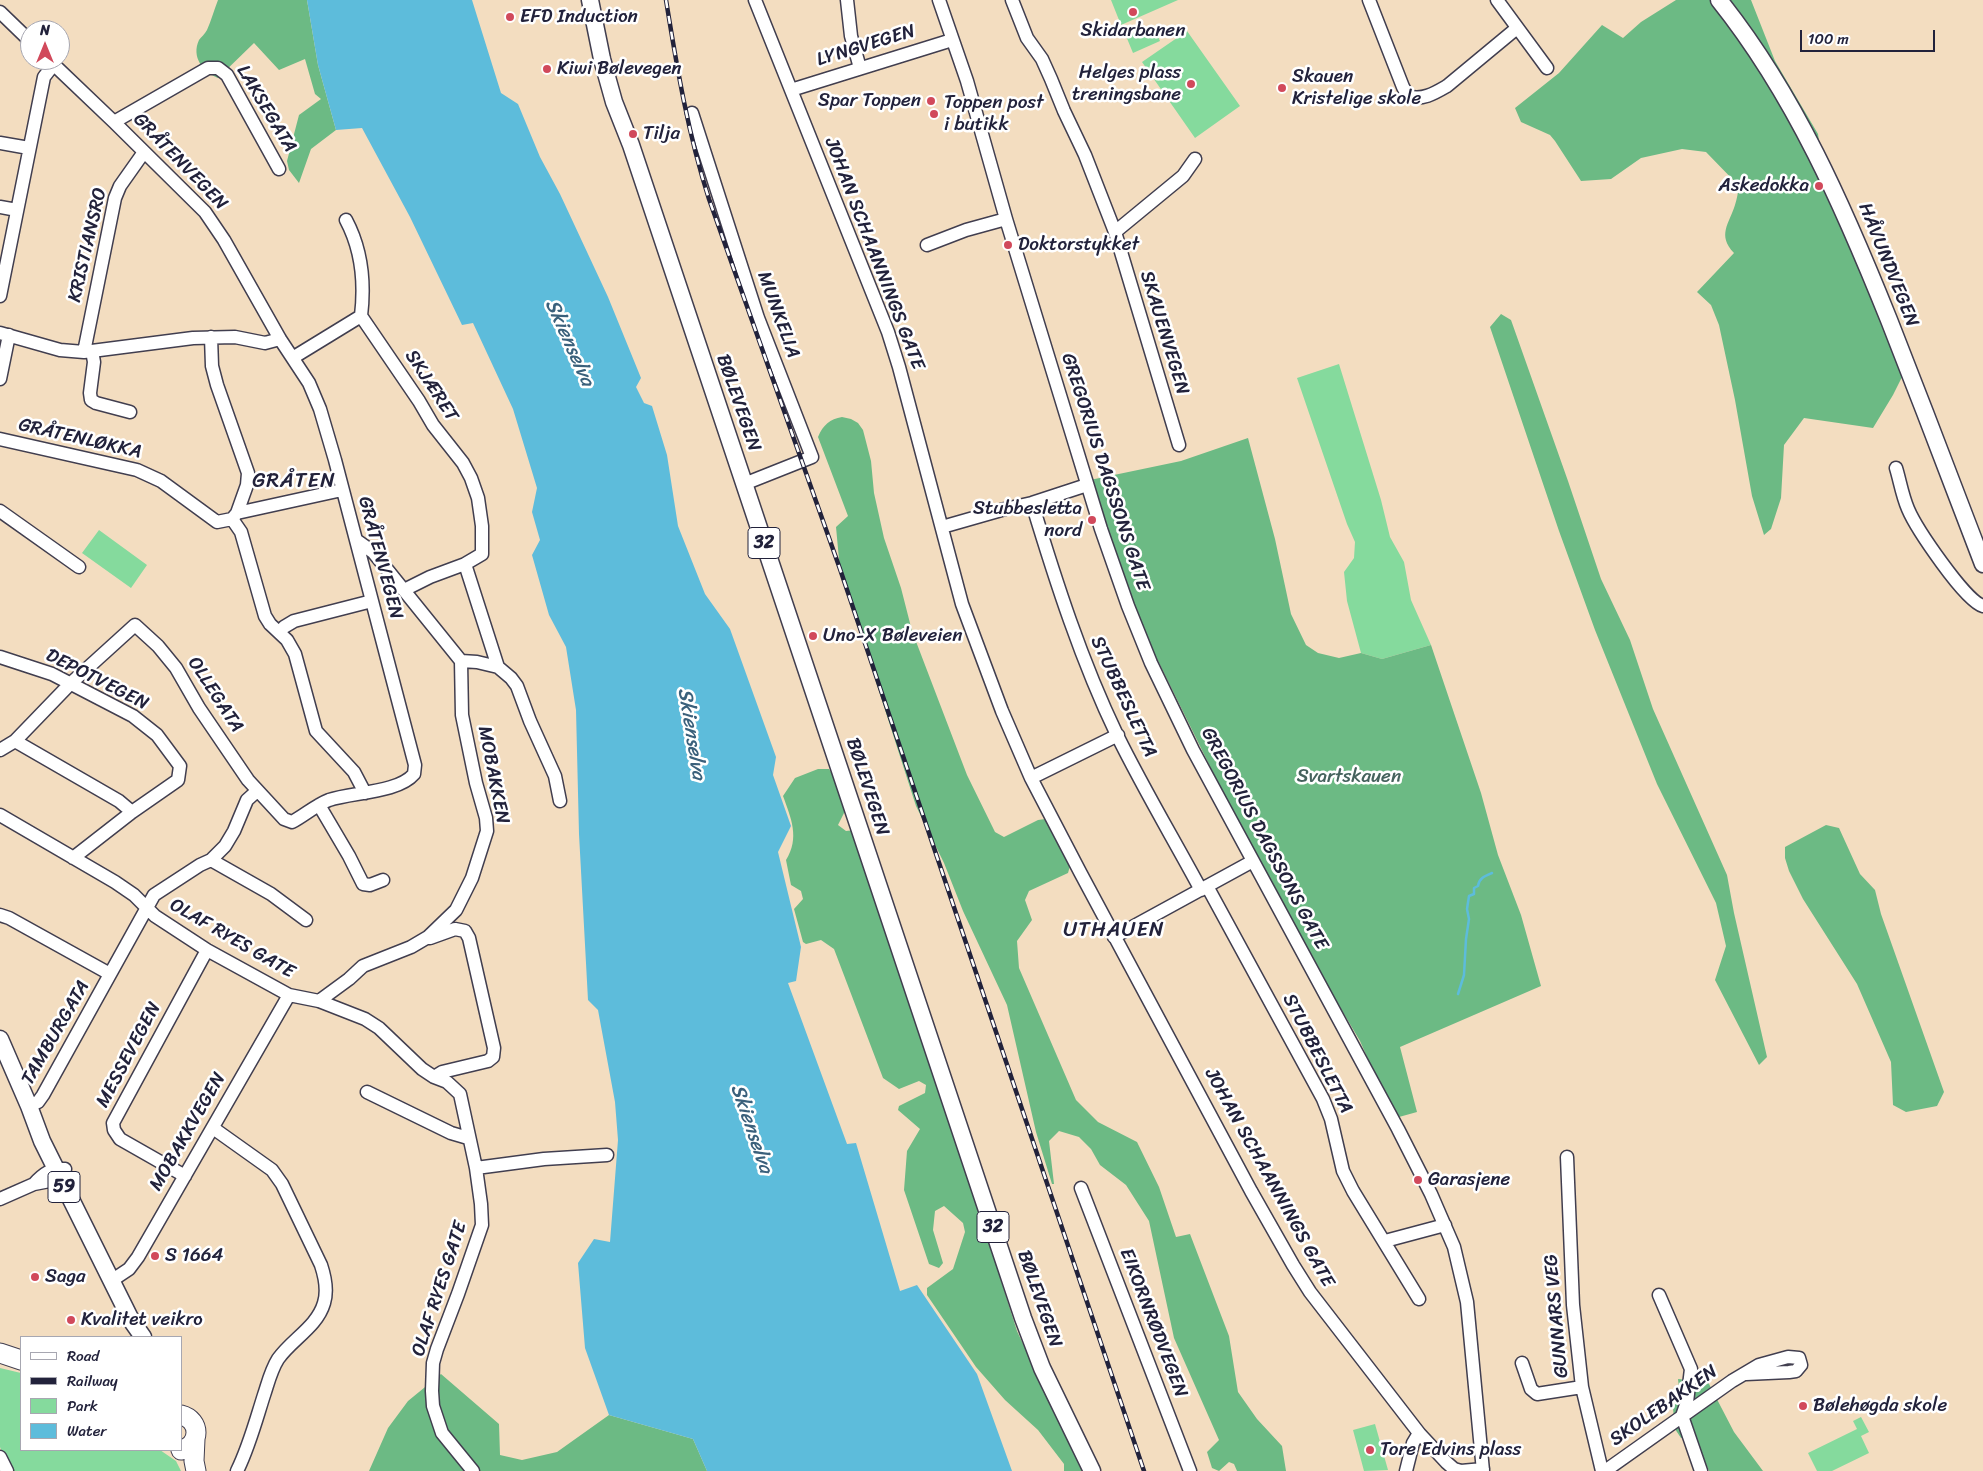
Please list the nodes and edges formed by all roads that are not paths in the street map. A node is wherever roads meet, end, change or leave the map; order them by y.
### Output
1 (590, 0) edge
2 (599, 0) edge
3 (755, 0) edge
4 (847, 0) edge
5 (939, 0) edge
6 (1012, 0) edge
7 (1369, 0) edge
8 (1497, 0) edge
9 (1719, 0) edge
10 (0, 12) edge
11 (1517, 28) junction
12 (20, 31) edge
13 (952, 40) junction
14 (860, 68) junction
15 (1547, 68) dead end
16 (48, 70) edge
17 (60, 70) edge
18 (791, 90) junction
19 (619, 110) junction
20 (692, 113) dead end
21 (114, 122) junction
22 (0, 143) edge
23 (29, 148) junction
24 (144, 152) junction
25 (1195, 159) dead end
26 (280, 169) dead end
27 (0, 208) edge
28 (17, 210) junction
29 (1006, 219) junction
30 (346, 220) dead end
31 (1115, 232) junction
32 (927, 245) dead end
33 (0, 296) edge
34 (361, 316) junction
35 (4, 334) edge
36 (211, 337) junction
37 (280, 339) junction
38 (88, 351) junction
39 (294, 358) junction
40 (0, 379) edge
41 (130, 412) dead end
42 (0, 439) edge
43 (1179, 445) dead end
44 (1896, 468) dead end
45 (744, 484) junction
46 (1087, 485) junction
47 (342, 490) junction
48 (1032, 503) junction
49 (0, 511) edge
50 (234, 516) junction
51 (942, 527) junction
52 (356, 540) junction
53 (465, 564) junction
54 (1983, 564) edge
55 (79, 567) dead end
56 (404, 590) junction
57 (372, 601) junction
58 (1983, 606) edge
59 (280, 632) junction
60 (0, 657) edge
61 (461, 661) junction
62 (498, 667) junction
63 (70, 684) junction
64 (1118, 736) junction
65 (15, 741) junction
66 (0, 750) edge
67 (1032, 778) junction
68 (258, 791) junction
69 (364, 793) junction
70 (560, 801) dead end
71 (319, 805) junction
72 (132, 812) junction
73 (0, 815) edge
74 (72, 858) junction
75 (211, 860) junction
76 (1253, 861) junction
77 (383, 880) dead end
78 (1204, 888) junction
79 (147, 908) junction
80 (0, 915) edge
81 (306, 920) dead end
82 (1114, 936) junction
83 (428, 937) junction
84 (207, 950) junction
85 (110, 974) junction
86 (289, 995) junction
87 (318, 1001) junction
88 (0, 1039) edge
89 (434, 1077) junction
90 (367, 1092) dead end
91 (30, 1108) junction
92 (213, 1128) junction
93 (468, 1138) junction
94 (607, 1155) dead end
95 (1568, 1157) dead end
96 (476, 1168) junction
97 (60, 1172) junction
98 (185, 1176) junction
99 (1082, 1188) dead end
100 (0, 1199) edge
101 (1445, 1225) junction
102 (1385, 1242) junction
103 (115, 1278) junction
104 (1659, 1295) dead end
105 (1419, 1299) dead end
106 (142, 1336) edge
107 (0, 1353) edge
108 (20, 1360) edge
109 (1522, 1363) dead end
110 (0, 1365) edge
111 (20, 1370) edge
112 (1746, 1374) dead end
113 (1582, 1387) junction
114 (183, 1413) edge
115 (1682, 1416) junction
116 (1418, 1433) junction
117 (184, 1447) edge
118 (173, 1451) edge
119 (0, 1456) edge
120 (1483, 1470) edge
121 (6, 1471) edge
122 (186, 1471) edge
123 (196, 1471) edge
124 (237, 1471) edge
125 (473, 1471) edge
126 (1092, 1471) edge
127 (1190, 1471) edge
128 (1406, 1471) edge
129 (1603, 1471) edge
130 (1701, 1471) edge

1 - 19 main road, BØLEVEGEN / 32
2 - 19 main road, BØLEVEGEN / 32
3 - 18 street, JOHAN SCHAANNINGS GATE
4 - 14 street
5 - 13 street, GREGORIUS DAGSSONS GATE
6 - 31 street, SKAUENVEGEN
7 - 11 street
8 - 11 street
9 - 54 main road, HÅVUNDVEGEN
10 - 12 street
11 - 15 street
13 - 14 street, LYNGVEGEN
13 - 29 street, GREGORIUS DAGSSONS GATE
14 - 18 street, LYNGVEGEN
16 - 23 street
17 - 21 street, GRÅTENVEGEN
18 - 51 street, JOHAN SCHAANNINGS GATE
19 - 45 main road, BØLEVEGEN / 32
20 - 45 street, MUNKELIA
21 - 24 street, GRÅTENVEGEN
21 - 26 street, LAKSEGATA
22 - 23 street
23 - 28 street
24 - 37 street, GRÅTENVEGEN
24 - 38 street, KRISTIANSRO
25 - 31 street
27 - 28 street
28 - 33 street
29 - 32 street
29 - 46 street, GREGORIUS DAGSSONS GATE
30 - 34 street
31 - 43 street, SKAUENVEGEN
34 - 39 street
34 - 53 street, SKJÆRET
35 - 38 street
35 - 40 street
36 - 37 street
36 - 38 street
36 - 50 street
37 - 39 street, GRÅTENVEGEN
38 - 41 street, KRISTIANSRO
39 - 47 street, GRÅTENVEGEN
42 - 50 street, GRÅTENLØKKA
44 - 58 street
45 - 126 main road, BØLEVEGEN / 32
46 - 48 street
46 - 76 street, GREGORIUS DAGSSONS GATE
47 - 50 street, GRÅTENLØKKA
47 - 52 street, GRÅTENVEGEN
48 - 51 street
48 - 64 street, STUBBESLETTA
49 - 55 street
50 - 59 street
51 - 67 street, JOHAN SCHAANNINGS GATE
52 - 56 street
52 - 57 street, GRÅTENVEGEN
53 - 56 street
53 - 62 street
56 - 61 street
57 - 59 street
57 - 69 street, GRÅTENVEGEN
59 - 69 street
60 - 63 street, DEPOTVEGEN
61 - 62 street
61 - 83 street, MOBAKKEN
62 - 70 street
63 - 65 street
63 - 68 street, OLLEGATA
63 - 72 street, DEPOTVEGEN
64 - 67 street
64 - 78 street, STUBBESLETTA
65 - 66 street
65 - 72 street
67 - 82 street, JOHAN SCHAANNINGS GATE
68 - 71 street, OLLEGATA
68 - 75 street, TAMBURGATA
69 - 71 street
71 - 77 street
72 - 74 street, DEPOTVEGEN
73 - 74 street, OLAF RYES GATE
74 - 79 street, OLAF RYES GATE
75 - 79 street, TAMBURGATA
75 - 81 street
76 - 78 street
76 - 101 street, GREGORIUS DAGSSONS GATE
78 - 82 street
78 - 102 street, STUBBESLETTA
79 - 84 street, OLAF RYES GATE
79 - 85 street, TAMBURGATA
80 - 85 street, TAMBURGATA
82 - 116 street, JOHAN SCHAANNINGS GATE
83 - 87 street, MOBAKKEN
83 - 89 street, MOBAKKEN
84 - 86 street, OLAF RYES GATE
84 - 98 street, MESSEVEGEN
85 - 91 street, TAMBURGATA
86 - 87 street, OLAF RYES GATE
86 - 92 street, MOBAKKVEGEN
87 - 89 street, OLAF RYES GATE
88 - 91 main road, 59
89 - 93 street, OLAF RYES GATE
90 - 93 street
91 - 97 main road, 59
92 - 98 street, MOBAKKVEGEN
92 - 124 street
93 - 96 street, OLAF RYES GATE
94 - 96 street
95 - 113 street, GUNNARS VEG
96 - 125 street, OLAF RYES GATE
97 - 100 street
97 - 103 main road, 59
98 - 103 street, MOBAKKVEGEN
99 - 127 street, EIKORNRØDVEGEN
101 - 102 street
101 - 120 street, GREGORIUS DAGSSONS GATE
102 - 105 street, STUBBESLETTA
103 - 106 main road, 59
104 - 115 street
107 - 108 highway
109 - 113 street
110 - 111 highway
112 - 115 street, SKOLEBAKKEN
113 - 129 street, GUNNARS VEG
114 - 117 highway
115 - 129 street, SKOLEBAKKEN
115 - 130 street
116 - 120 street, JOHAN SCHAANNINGS GATE
116 - 128 street
117 - 123 highway
118 - 122 highway
119 - 121 street

